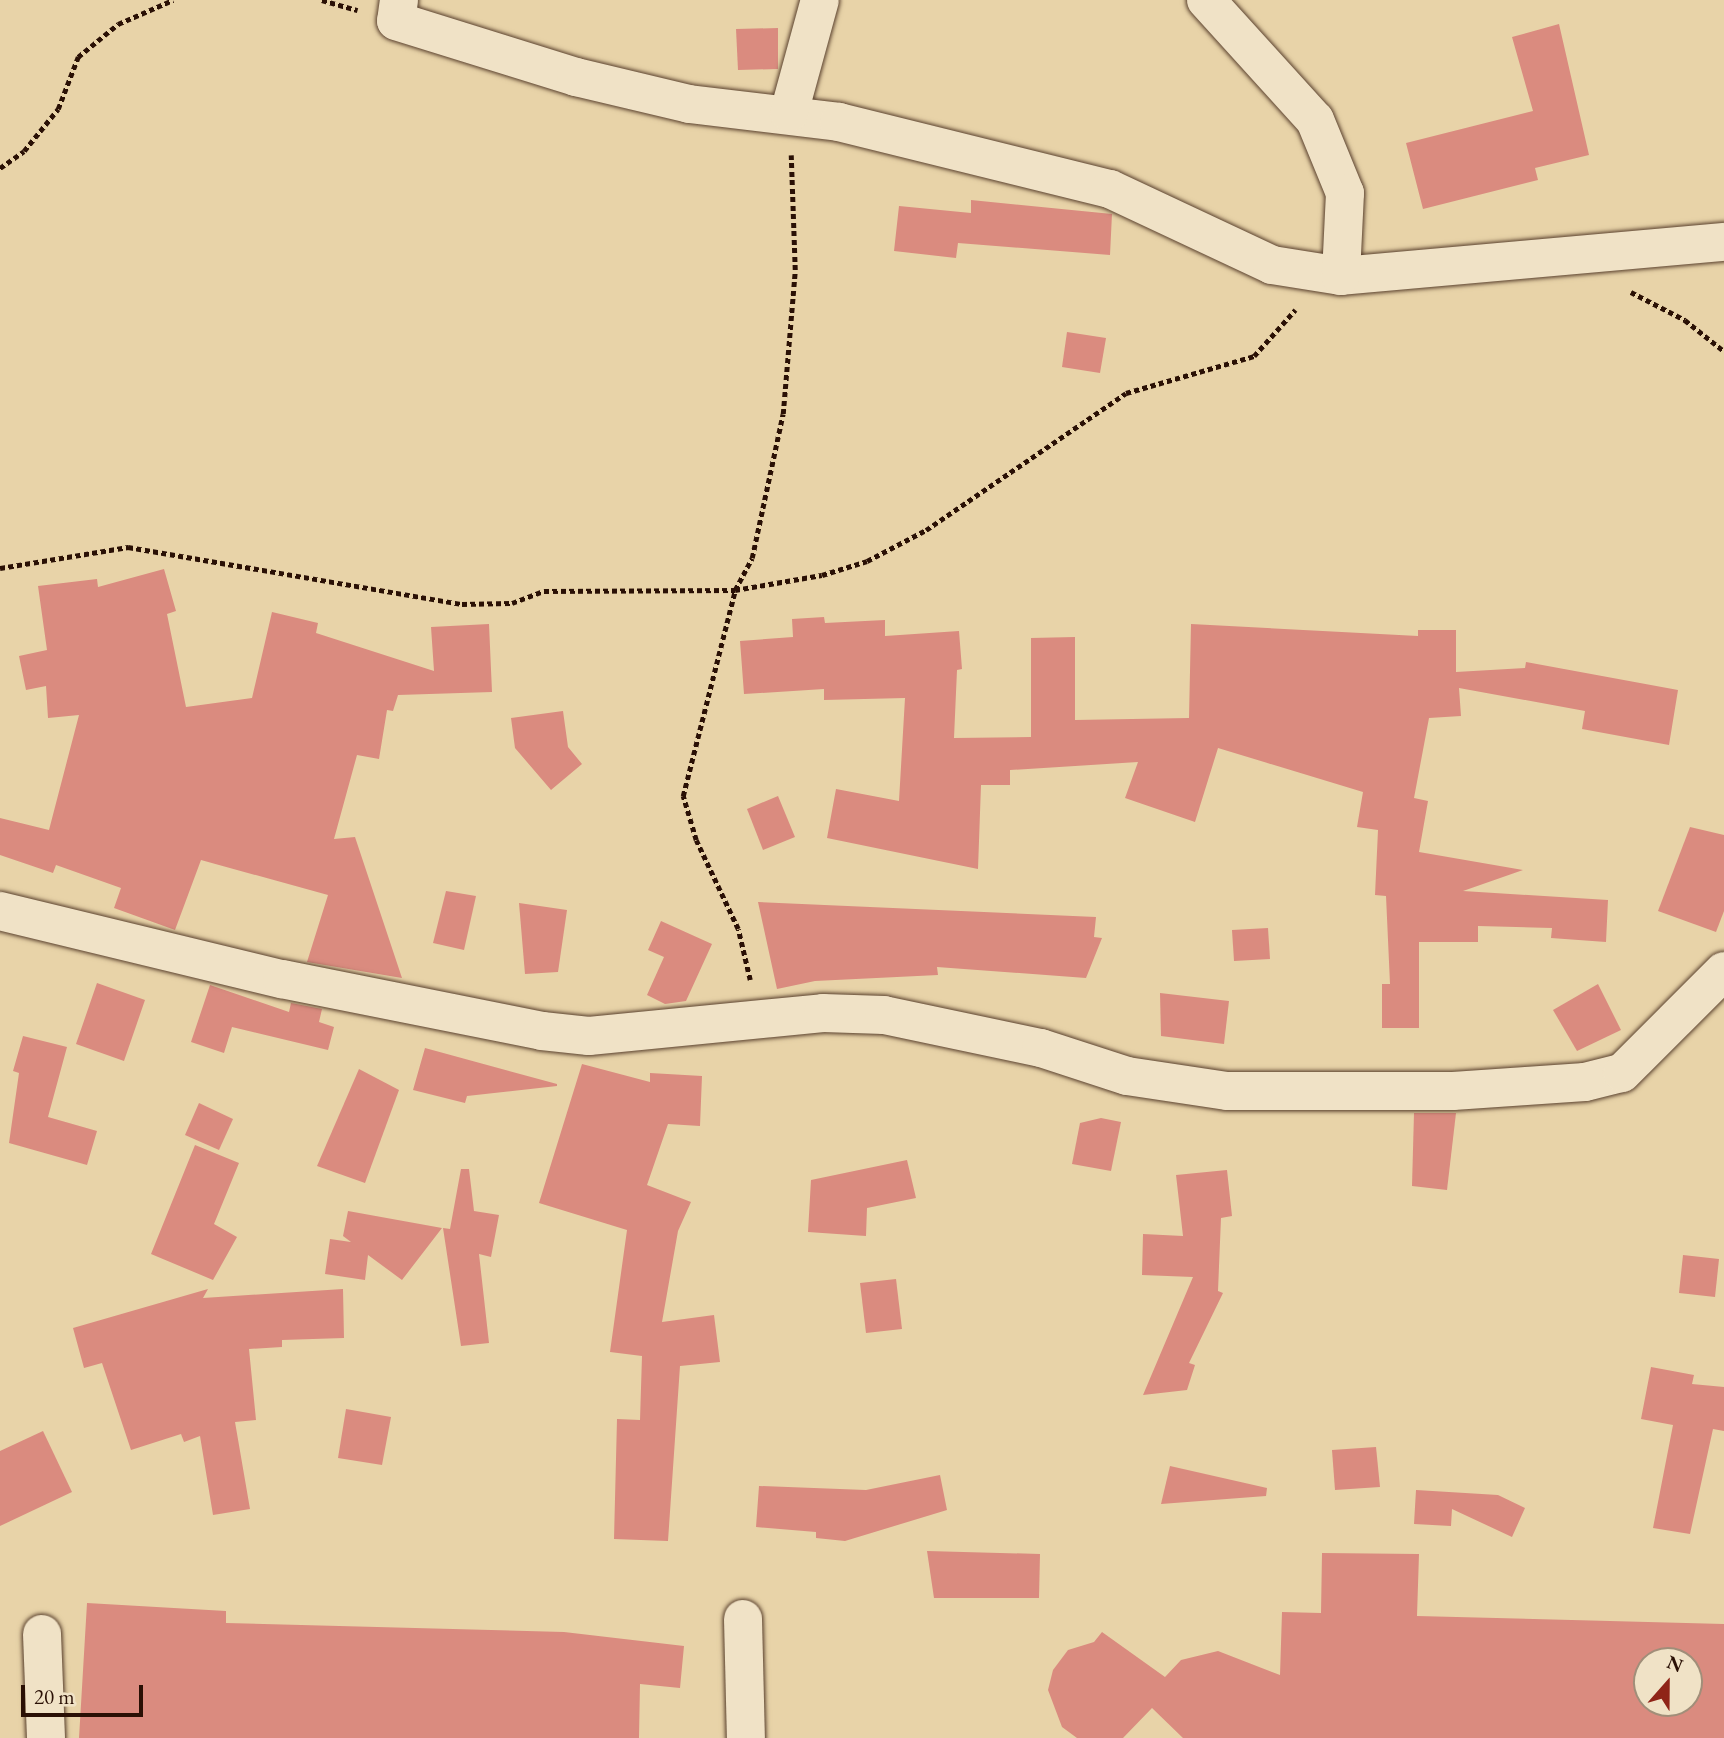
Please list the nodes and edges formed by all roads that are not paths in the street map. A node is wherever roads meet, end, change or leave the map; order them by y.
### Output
1 (399, 0) edge
2 (820, 0) edge
3 (1206, 0) edge
4 (789, 113) junction
5 (1724, 242) edge
6 (1341, 276) junction
7 (0, 911) edge
8 (1724, 971) edge
9 (743, 1619) dead end
10 (42, 1634) dead end
11 (46, 1738) edge
12 (746, 1738) edge

1 - 4 street
2 - 4 street
3 - 6 street
4 - 6 street
5 - 6 street
7 - 8 street
9 - 12 street
10 - 11 street

